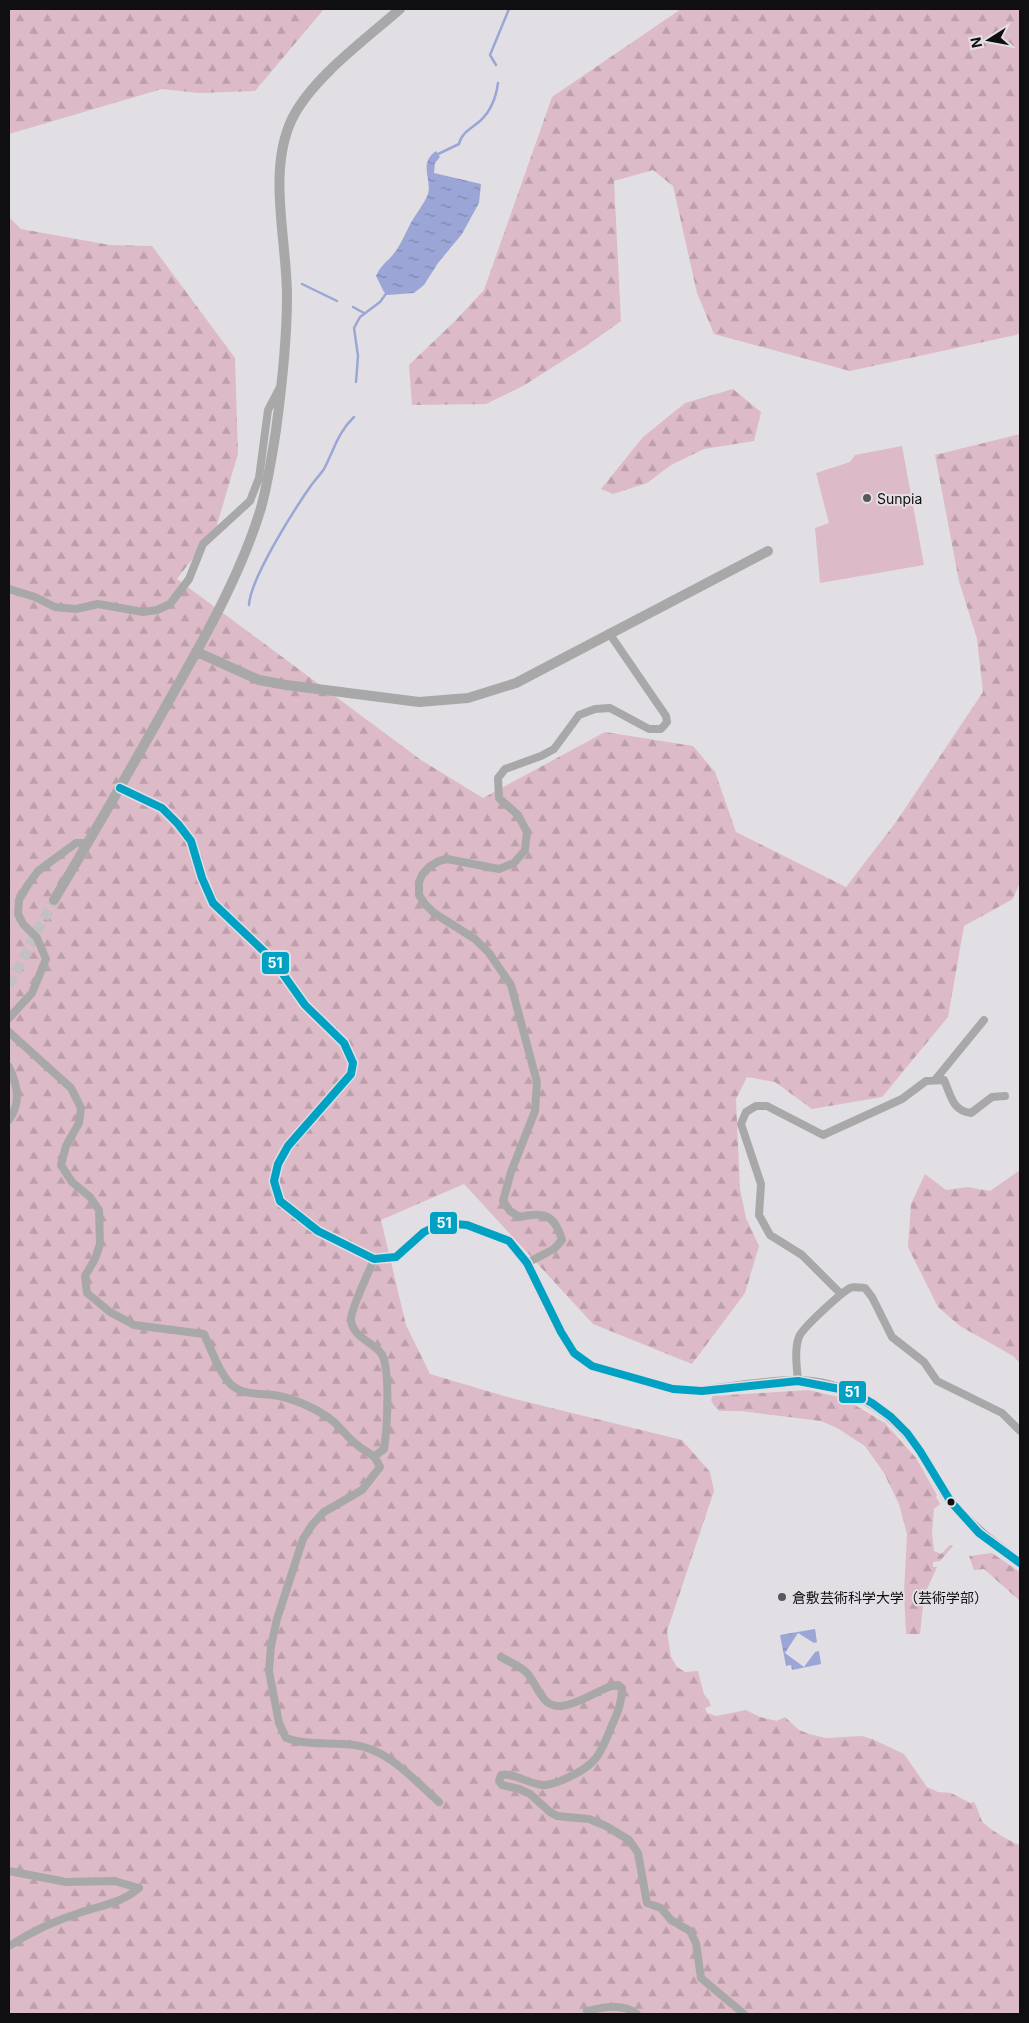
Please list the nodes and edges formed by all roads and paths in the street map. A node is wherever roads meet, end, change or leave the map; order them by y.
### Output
1 (400, 9) edge
2 (283, 380) junction
3 (768, 551) dead end
4 (9, 589) edge
5 (609, 633) junction
6 (197, 652) junction
7 (120, 788) junction
8 (88, 843) junction
9 (54, 900) tunnel mouth
10 (9, 1018) edge
11 (984, 1020) dead end
12 (9, 1032) edge
13 (9, 1067) edge
14 (935, 1080) junction
15 (1004, 1096) dead end
16 (9, 1120) edge
17 (374, 1259) junction
18 (527, 1263) junction
19 (841, 1294) junction
20 (798, 1381) junction
21 (702, 1391) joint
22 (1020, 1431) edge
23 (375, 1456) junction
24 (1020, 1563) edge
25 (500, 1657) dead end
26 (439, 1802) dead end
27 (9, 1871) edge
28 (9, 1946) edge
29 (587, 2010) dead end
30 (637, 2014) edge
31 (744, 2014) edge

1 - 2 street
2 - 4 street
2 - 6 street
3 - 5 street
5 - 6 street
5 - 18 street
6 - 7 street
7 - 8 street
7 - 17 street
8 - 9 street
8 - 10 street
11 - 14 street
12 - 23 street
13 - 16 street
14 - 15 street
14 - 19 street
17 - 18 street
17 - 23 street
18 - 21 street
19 - 20 street
19 - 22 street
20 - 21 street
20 - 24 street
23 - 26 street
25 - 31 street
27 - 28 street
29 - 30 street

